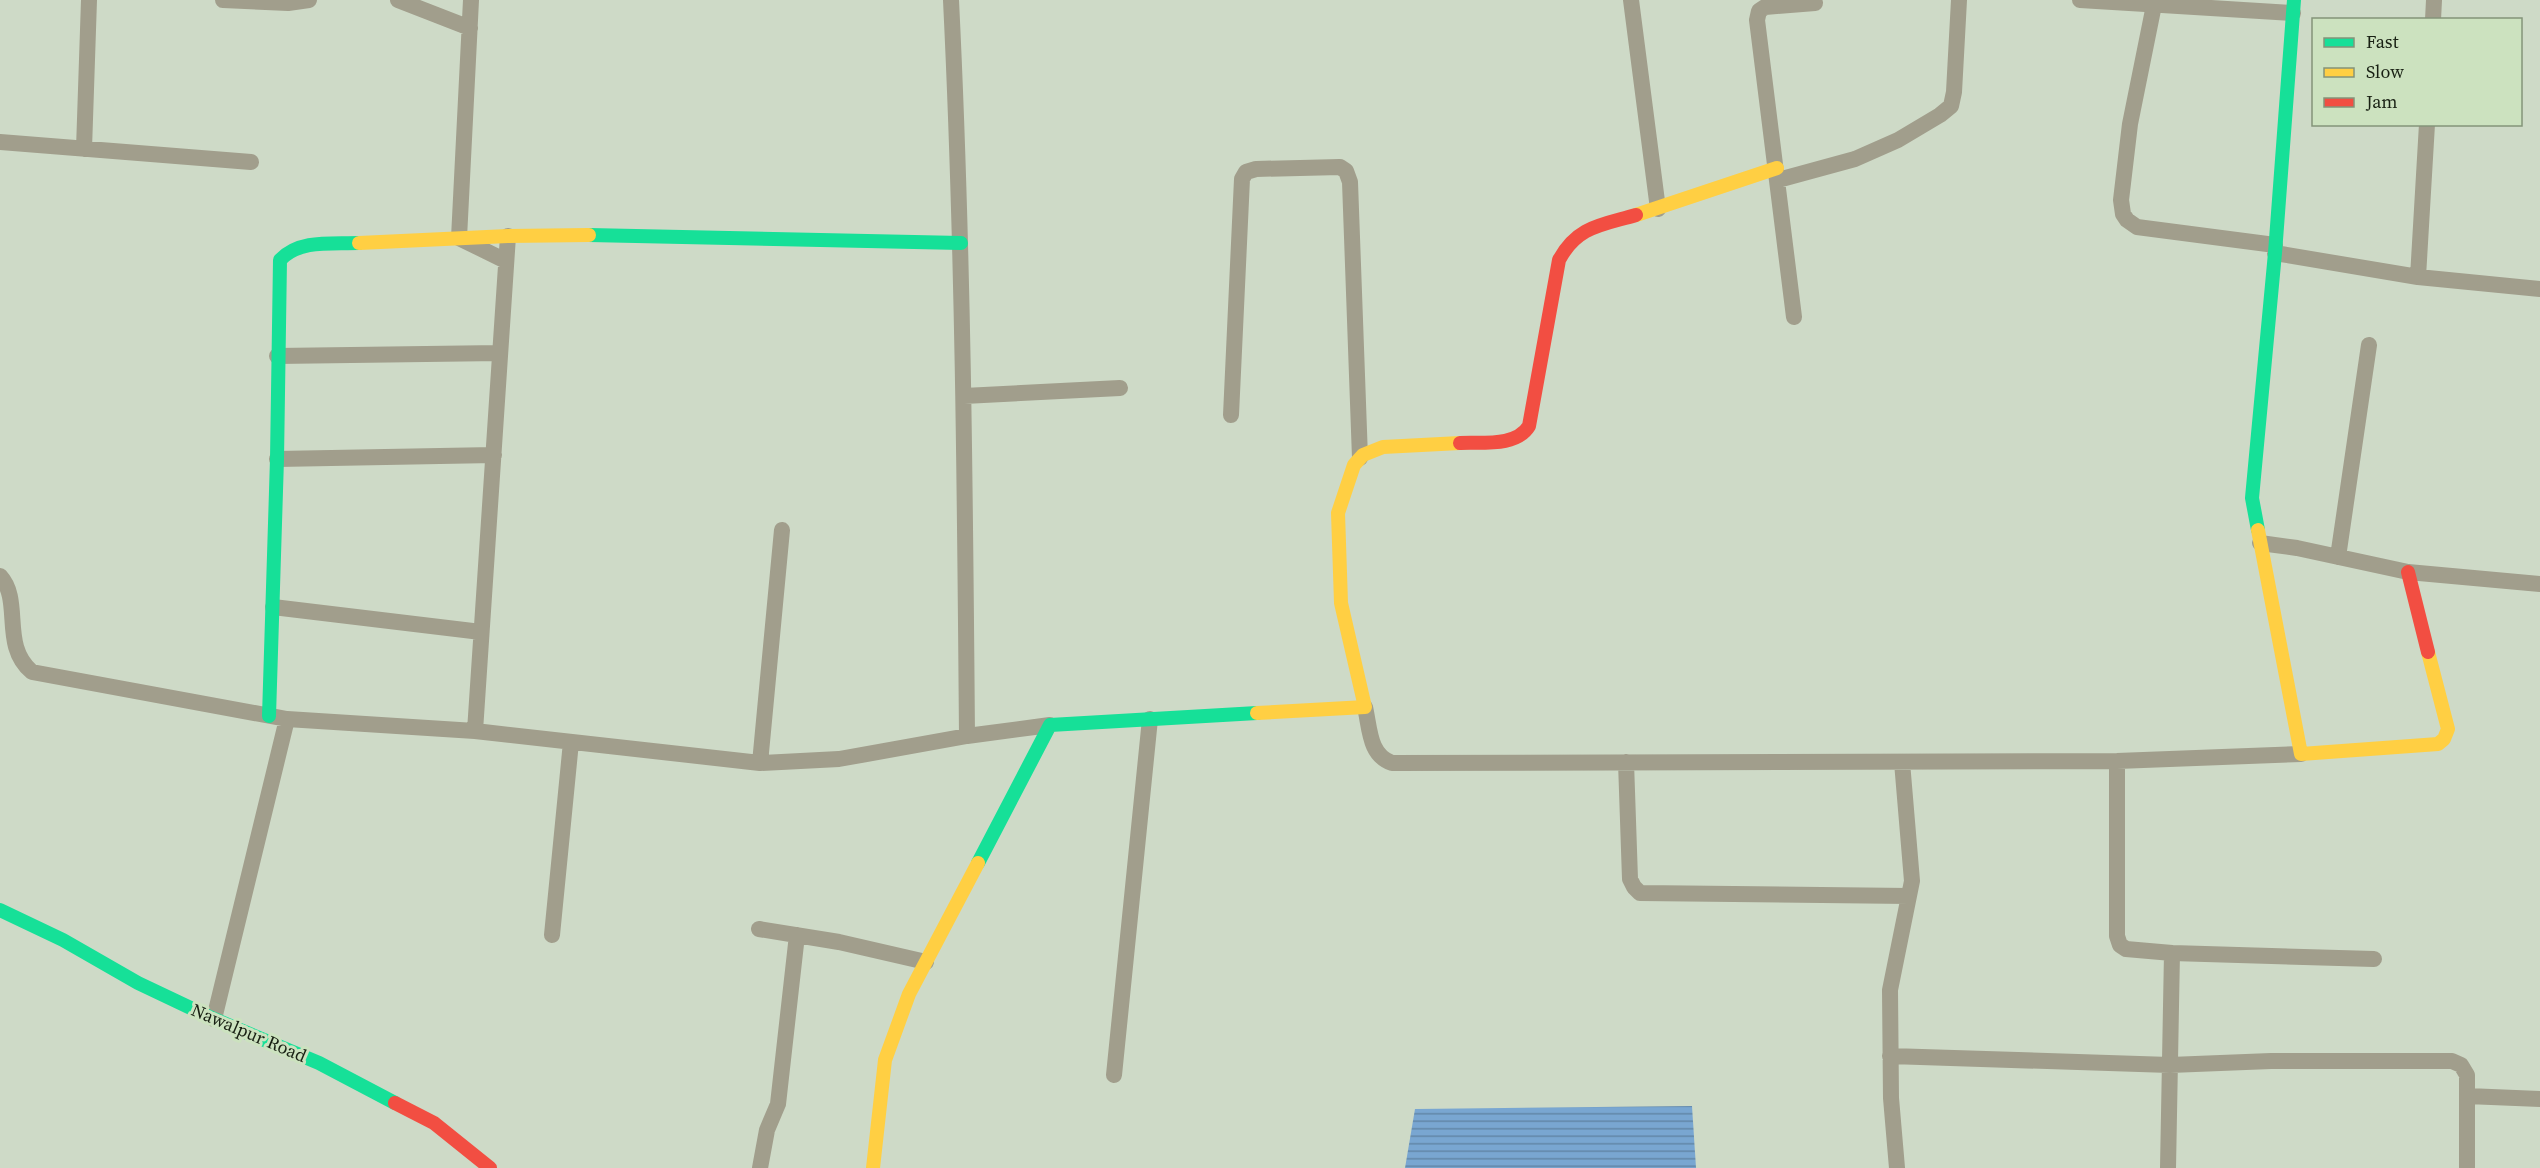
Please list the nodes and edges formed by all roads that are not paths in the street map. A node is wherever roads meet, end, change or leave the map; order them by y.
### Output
1 (89, 0) edge
2 (223, 0) edge
3 (309, 0) edge
4 (398, 0) edge
5 (471, 0) edge
6 (951, 0) edge
7 (1631, 0) edge
8 (1959, 0) edge
9 (2080, 0) edge
10 (2434, 0) edge
11 (252, 1) edge
12 (1815, 3) dead end
13 (2154, 5) junction
14 (2294, 6) edge
15 (2433, 18) edge
16 (470, 28) junction
17 (2427, 126) edge
18 (0, 142) edge
19 (84, 149) junction
20 (251, 162) dead end
21 (1777, 174) junction
22 (1658, 209) junction
23 (508, 236) junction
24 (459, 238) junction
25 (960, 243) junction
26 (2275, 249) junction
27 (506, 261) junction
28 (2418, 277) junction
29 (2540, 289) edge
30 (1794, 317) dead end
31 (2369, 345) dead end
32 (500, 353) junction
33 (277, 356) junction
34 (1120, 388) dead end
35 (964, 396) junction
36 (1231, 416) dead end
37 (494, 455) junction
38 (1360, 458) junction
39 (277, 459) junction
40 (782, 530) dead end
41 (2260, 543) junction
42 (2338, 557) junction
43 (2408, 572) junction
44 (0, 576) edge
45 (2540, 584) edge
46 (273, 607) junction
47 (481, 632) junction
48 (1365, 707) junction
49 (269, 716) junction
50 (286, 719) junction
51 (1150, 719) junction
52 (1050, 725) junction
53 (475, 731) junction
54 (967, 736) junction
55 (572, 742) junction
56 (2301, 754) junction
57 (2116, 761) junction
58 (1626, 762) junction
59 (1902, 762) junction
60 (760, 763) junction
61 (1909, 896) junction
62 (0, 909) edge
63 (759, 929) dead end
64 (552, 934) dead end
65 (797, 935) junction
66 (2172, 953) junction
67 (2374, 959) dead end
68 (926, 962) junction
69 (214, 1019) junction
70 (1890, 1056) junction
71 (2170, 1065) junction
72 (1114, 1075) dead end
73 (2467, 1096) junction
74 (2540, 1099) edge
75 (490, 1168) edge
76 (760, 1168) edge
77 (873, 1168) edge
78 (1897, 1168) edge
79 (2168, 1168) edge
80 (2467, 1168) edge

1 - 19 street
2 - 11 street
3 - 11 street
4 - 16 street
5 - 16 street
6 - 25 street
7 - 22 street
8 - 21 street
9 - 13 street
10 - 15 street
12 - 21 street
13 - 14 street
13 - 26 street
14 - 26 street
16 - 24 street
17 - 28 street
18 - 19 street
19 - 20 street
21 - 22 street
21 - 30 street
22 - 38 street
23 - 24 street
23 - 25 street
23 - 27 street
24 - 27 street
24 - 33 street
25 - 35 street
26 - 28 street
26 - 41 street
27 - 32 street
28 - 29 street
31 - 42 street
32 - 33 street
32 - 37 street
33 - 39 street
34 - 35 street
35 - 54 street
36 - 38 street
37 - 39 street
37 - 47 street
38 - 48 street
39 - 46 street
40 - 60 street
41 - 42 street
41 - 56 street
42 - 43 street
43 - 45 street
43 - 56 street
44 - 49 street
46 - 47 street
46 - 49 street
47 - 53 street
48 - 51 street
48 - 58 street
49 - 50 street
50 - 53 street
50 - 69 street
51 - 52 street
51 - 72 street
52 - 54 street
52 - 68 street
53 - 55 street
54 - 60 street
55 - 60 street
55 - 64 street
56 - 57 street
57 - 59 street
57 - 66 street
58 - 59 street
58 - 61 street
59 - 61 street
61 - 70 street
62 - 69 street, Nawalpur Road
63 - 65 street
65 - 68 street
65 - 76 street
66 - 67 street
66 - 71 street
68 - 77 street
69 - 75 street, Nawalpur Road
70 - 71 street
70 - 78 street
71 - 73 street
71 - 79 street
73 - 74 street
73 - 80 street

